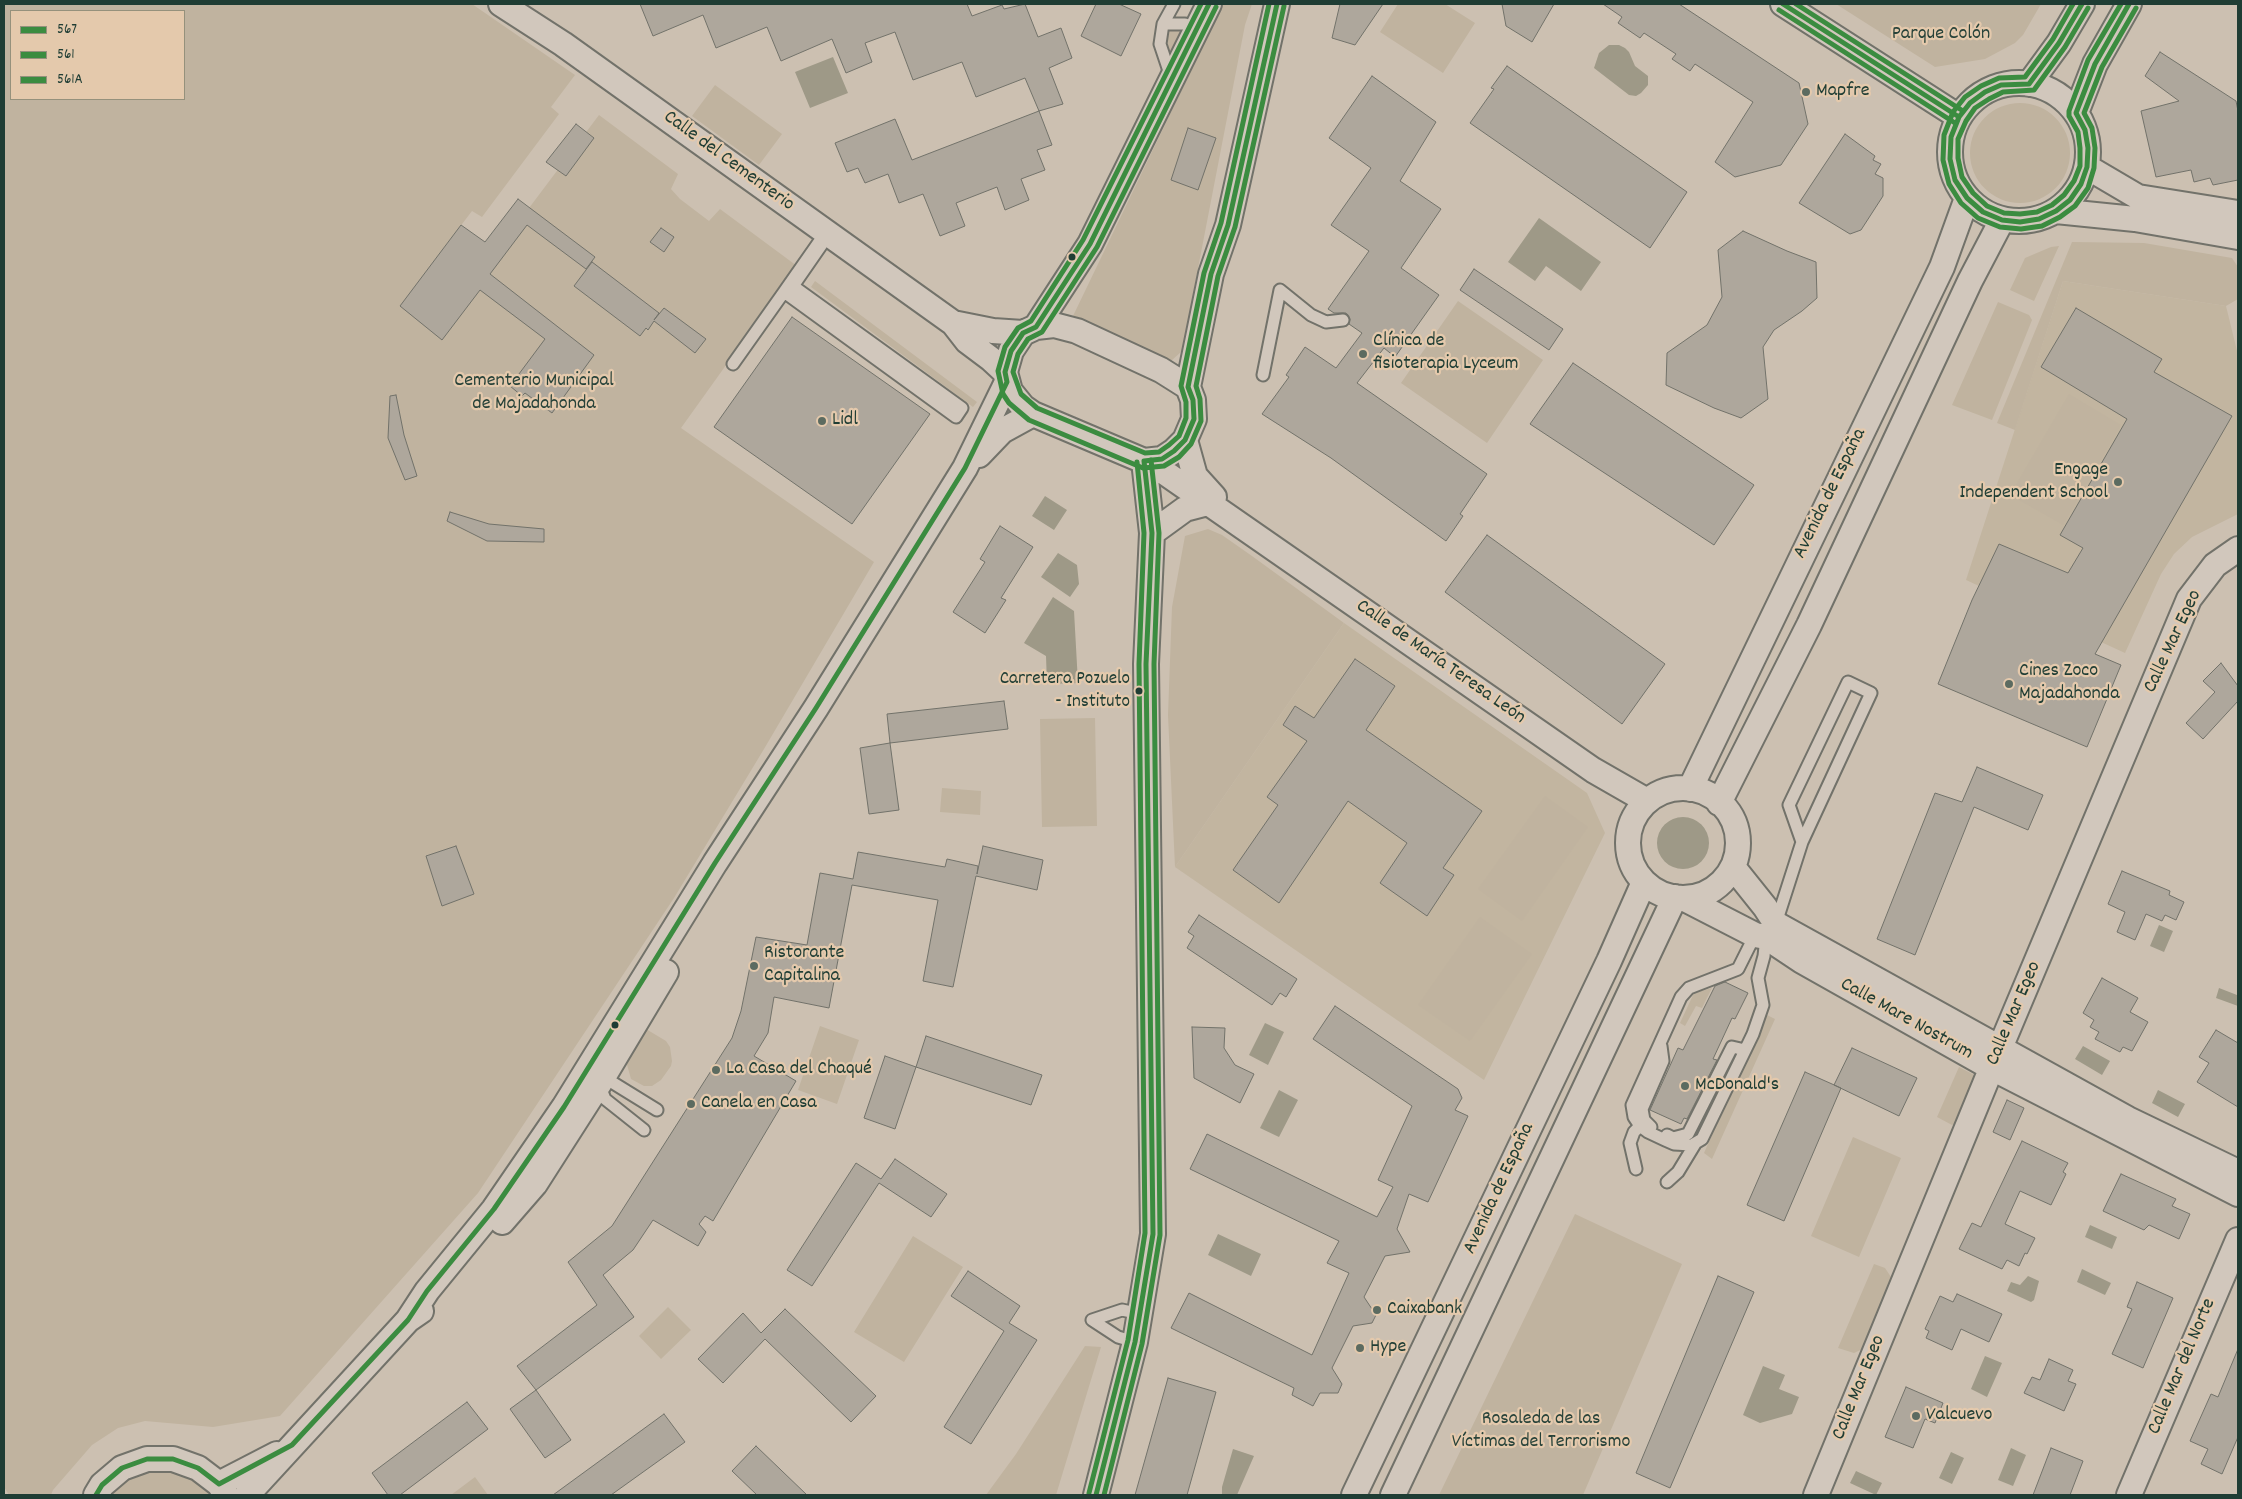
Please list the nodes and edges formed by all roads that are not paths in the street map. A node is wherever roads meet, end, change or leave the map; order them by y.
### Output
1 (501, 4) edge
2 (1174, 4) edge
3 (1209, 4) edge
4 (1277, 4) edge
5 (1783, 4) edge
6 (2082, 4) edge
7 (2129, 4) edge
8 (1163, 24) junction
9 (1196, 31) junction
10 (1172, 80) junction
11 (2030, 84) junction
12 (2076, 113) junction
13 (1959, 117) junction
14 (2087, 167) junction
15 (1967, 198) junction
16 (2056, 211) junction
17 (2238, 213) edge
18 (2002, 220) junction
19 (827, 233) junction
20 (2238, 237) edge
21 (784, 292) junction
22 (1343, 320) dead end
23 (953, 323) junction
24 (1030, 330) junction
25 (732, 364) dead end
26 (1263, 375) dead end
27 (1006, 377) junction
28 (1188, 387) junction
29 (1033, 414) junction
30 (1185, 440) junction
31 (1146, 461) junction
32 (965, 468) junction
33 (1208, 503) junction
34 (1236, 520) junction
35 (1152, 533) junction
36 (2238, 549) edge
37 (816, 708) junction
38 (1690, 789) junction
39 (1648, 801) junction
40 (1719, 803) junction
41 (1802, 842) junction
42 (715, 863) junction
43 (1733, 867) junction
44 (1644, 882) junction
45 (1679, 898) junction
46 (1765, 926) junction
47 (1738, 969) junction
48 (1758, 978) junction
49 (1661, 1044) junction
50 (1745, 1050) junction
51 (1996, 1058) junction
52 (599, 1084) junction
53 (657, 1110) dead end
54 (1640, 1126) junction
55 (644, 1130) dead end
56 (1699, 1142) junction
57 (1636, 1169) dead end
58 (2238, 1172) edge
59 (1667, 1182) dead end
60 (2238, 1194) edge
61 (494, 1209) junction
62 (2238, 1240) edge
63 (1141, 1314) junction
64 (408, 1320) junction
65 (1135, 1342) junction
66 (292, 1445) junction
67 (222, 1490) edge
68 (96, 1495) edge
69 (247, 1495) edge
70 (1096, 1495) edge
71 (1354, 1495) edge
72 (1393, 1495) edge
73 (1816, 1495) edge
74 (2129, 1495) edge

1 - 19 street, Calle del Cementerio
2 - 8 lane
3 - 9 street
4 - 28 street
5 - 13 street
6 - 11 street
7 - 12 street
8 - 9 lane
8 - 10 lane
9 - 10 street
10 - 24 street
11 - 12 street
11 - 13 street
12 - 14 street
13 - 15 street
14 - 16 street
14 - 17 street
15 - 18 street
15 - 38 street, Avenida de España
16 - 18 street
16 - 20 street
18 - 40 street, Avenida de España
19 - 21 lane
19 - 21 lane
19 - 23 street, Calle del Cementerio
21 - 25 lane
22 - 26 lane
23 - 24 street, Calle del Cementerio
23 - 27 street, Calle del Cementerio
24 - 27 street
24 - 28 street, Calle del Cementerio
27 - 29 street, Calle del Cementerio
27 - 32 street
28 - 30 street
29 - 31 street, Calle de María Teresa León
29 - 32 street
30 - 31 street
30 - 34 street, Calle de María Teresa León
31 - 33 street, Calle de María Teresa León
31 - 35 street
32 - 37 street
33 - 34 street, Calle de María Teresa León
33 - 35 street
34 - 39 street, Calle de María Teresa León
35 - 63 street
36 - 51 street, Calle Mar Egeo
37 - 42 street
37 - 52 street
38 - 39 street
38 - 40 street
39 - 44 street
40 - 43 street
41 - 41 lane
41 - 46 lane
42 - 52 street
42 - 61 street
43 - 45 street
43 - 46 street, Calle Mare Nostrum
44 - 45 street
44 - 71 street, Avenida de España
45 - 46 street, Calle Mare Nostrum
45 - 72 street, Avenida de España
46 - 47 lane
46 - 48 lane
46 - 51 street, Calle Mare Nostrum
47 - 48 lane
47 - 49 lane
48 - 50 lane
49 - 50 lane
49 - 54 lane
50 - 56 lane
51 - 58 street, Calle Mare Nostrum
51 - 60 street, Calle Mare Nostrum
51 - 73 street, Calle Mar Egeo
52 - 53 lane
52 - 55 lane
52 - 61 street
52 - 64 street
54 - 56 lane
54 - 57 lane
56 - 59 lane
61 - 64 street
62 - 74 street, Calle Mar del Norte
63 - 65 street
63 - 65 lane
64 - 66 street
65 - 70 street
66 - 67 street
66 - 69 street
67 - 68 street

